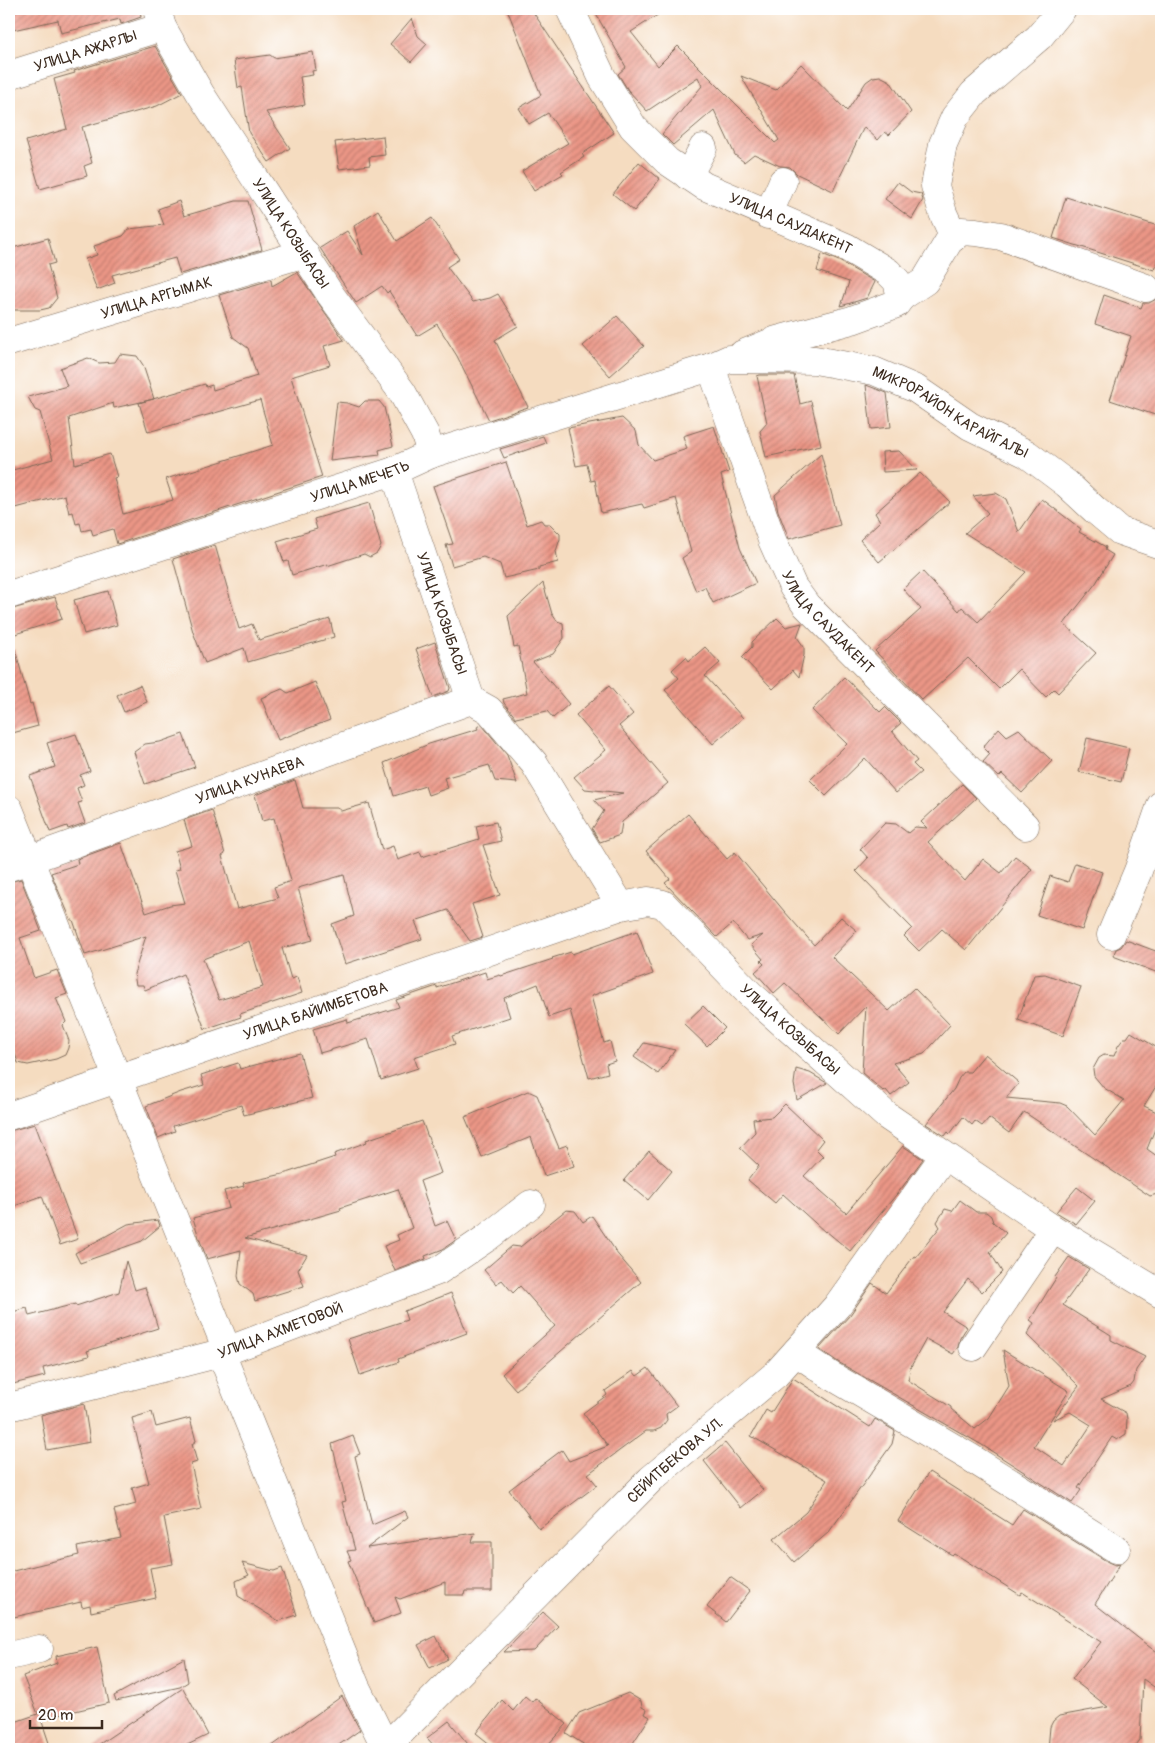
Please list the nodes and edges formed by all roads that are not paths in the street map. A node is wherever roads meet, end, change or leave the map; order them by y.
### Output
1 (570, 9) edge
2 (1062, 9) edge
3 (159, 18) edge
4 (9, 75) edge
5 (703, 148) dead end
6 (688, 176) junction
7 (783, 181) dead end
8 (768, 215) junction
9 (954, 237) junction
10 (305, 253) junction
11 (1146, 288) dead end
12 (901, 297) junction
13 (9, 342) edge
14 (720, 363) junction
15 (431, 454) junction
16 (394, 471) junction
17 (1161, 545) edge
18 (9, 595) edge
19 (480, 705) junction
20 (1161, 805) edge
21 (9, 809) edge
22 (1025, 826) dead end
23 (20, 864) edge
24 (621, 906) junction
25 (1111, 935) dead end
26 (117, 1079) junction
27 (9, 1116) edge
28 (944, 1156) junction
29 (531, 1204) dead end
30 (1053, 1229) junction
31 (1161, 1294) edge
32 (973, 1347) dead end
33 (224, 1351) junction
34 (796, 1352) junction
35 (9, 1407) edge
36 (1116, 1549) dead end
37 (39, 1649) dead end
38 (9, 1656) edge
39 (385, 1749) edge

1 - 6 street, УЛИЦА САУДАКЕНТ
2 - 9 street
3 - 4 street, УЛИЦА АЖАРЛЫ
3 - 10 street, УЛИЦА КОЗЫБАСЫ
5 - 6 street
6 - 8 street, УЛИЦА САУДАКЕНТ
7 - 8 street
8 - 12 street, УЛИЦА САУДАКЕНТ
9 - 11 street
9 - 12 street
10 - 13 street, УЛИЦА АРГЫМАК
10 - 15 street, УЛИЦА КОЗЫБАСЫ
12 - 14 street
14 - 15 street, УЛИЦА МЕЧЕТЬ
14 - 17 street, МИКРОРАЙОН КАРАЙГАЛЫ
14 - 22 street, УЛИЦА САУДАКЕНТ
15 - 16 street, УЛИЦА МЕЧЕТЬ
16 - 18 street, УЛИЦА МЕЧЕТЬ
16 - 19 street, УЛИЦА КОЗЫБАСЫ
19 - 23 street, УЛИЦА КУНАЕВА
19 - 24 street, УЛИЦА КОЗЫБАСЫ
20 - 25 street
21 - 23 street
23 - 26 street
24 - 26 street, УЛИЦА БАЙИМБЕТОВА
24 - 28 street, УЛИЦА КОЗЫБАСЫ
26 - 27 street, УЛИЦА БАЙИМБЕТОВА
26 - 33 street
28 - 30 street, УЛИЦА КОЗЫБАСЫ
28 - 34 street, СЕЙИТБЕКОВА УЛ.
29 - 33 street, УЛИЦА АХМЕТОВОЙ
30 - 31 street, УЛИЦА КОЗЫБАСЫ
30 - 32 street
33 - 35 street, УЛИЦА АХМЕТОВОЙ
33 - 39 street
34 - 36 street
34 - 39 street, СЕЙИТБЕКОВА УЛ.
37 - 38 street

